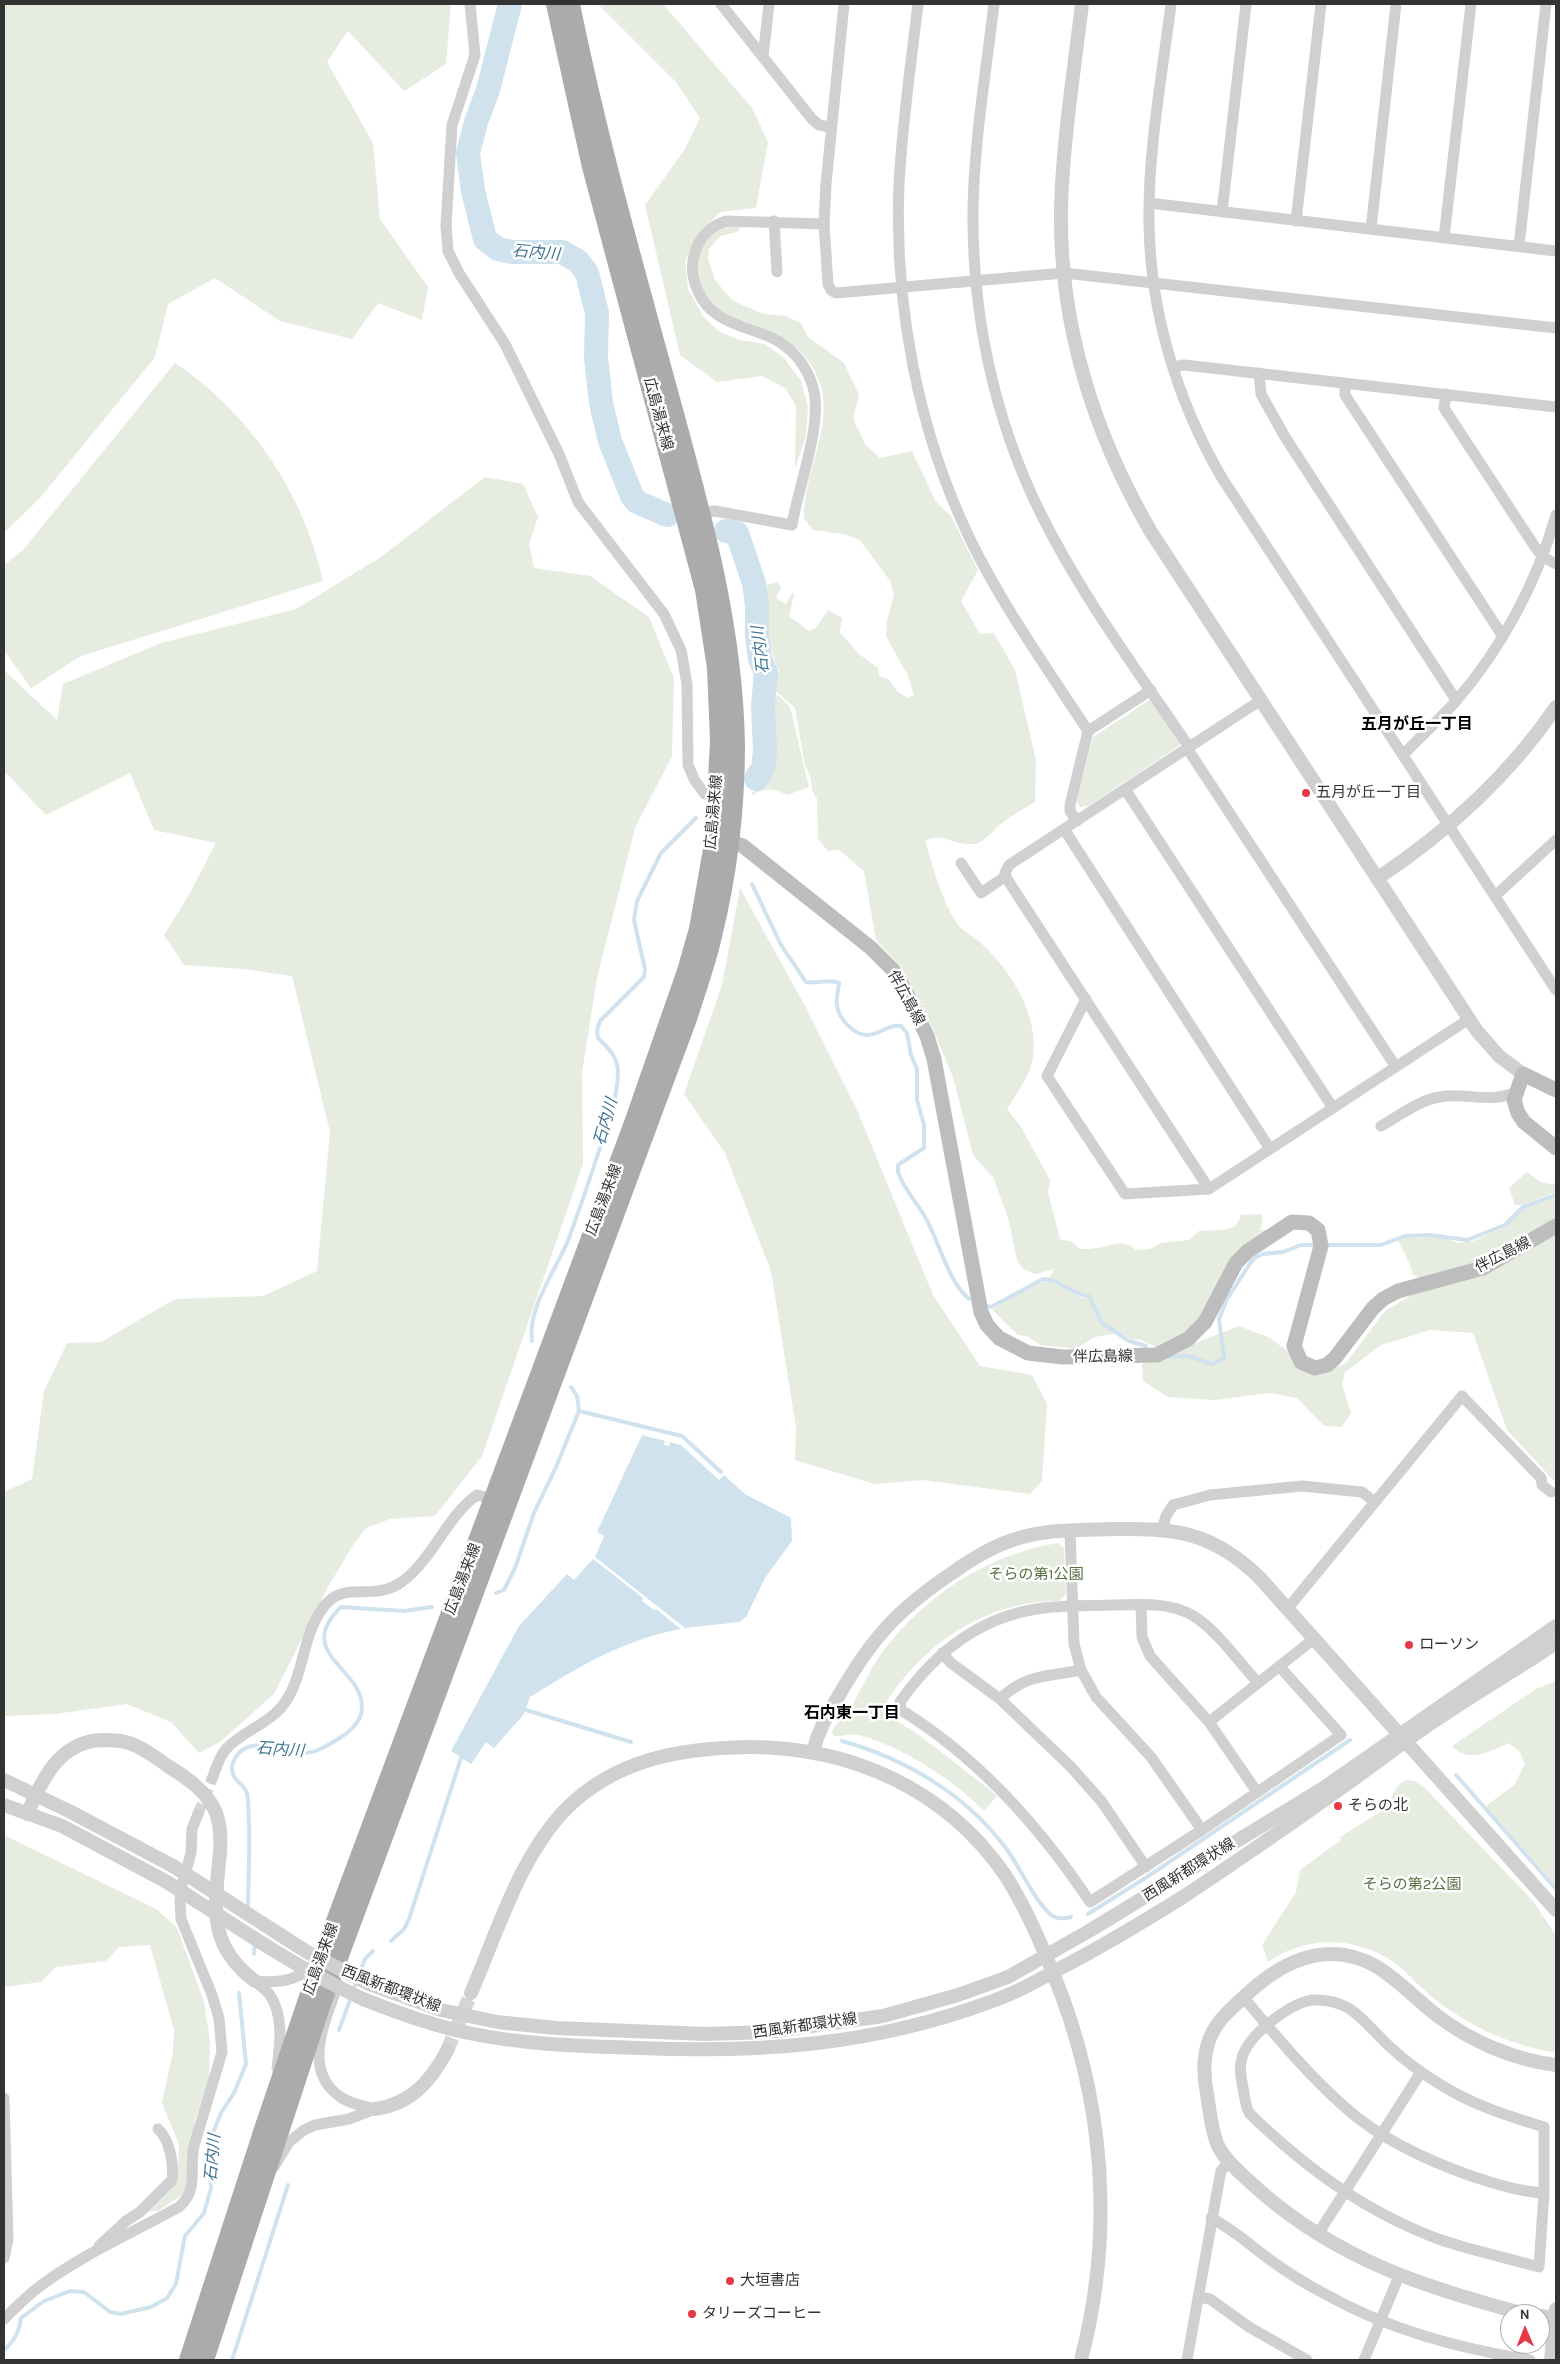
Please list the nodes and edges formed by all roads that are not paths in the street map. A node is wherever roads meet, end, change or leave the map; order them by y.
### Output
1 (470, 4) edge
2 (555, 4) edge
3 (571, 4) edge
4 (721, 4) edge
5 (769, 4) edge
6 (844, 4) edge
7 (918, 4) edge
8 (994, 4) edge
9 (1082, 4) edge
10 (1171, 4) edge
11 (1246, 4) edge
12 (1321, 4) edge
13 (1396, 4) edge
14 (1471, 4) edge
15 (1546, 4) edge
16 (763, 56) junction
17 (830, 127) junction
18 (1149, 203) junction
19 (1222, 212) junction
20 (774, 221) junction
21 (1296, 221) junction
22 (824, 224) junction
23 (1371, 229) junction
24 (1444, 238) junction
25 (1519, 246) junction
26 (1556, 251) edge
27 (777, 272) dead end
28 (1064, 273) junction
29 (976, 281) junction
30 (1153, 283) junction
31 (902, 288) junction
32 (1556, 328) edge
33 (1172, 367) junction
34 (1259, 373) junction
35 (1345, 383) junction
36 (1446, 394) junction
37 (1556, 407) edge
38 (702, 514) junction
39 (1556, 515) edge
40 (1543, 557) junction
41 (1556, 564) edge
42 (1502, 635) junction
43 (1151, 690) junction
44 (1261, 700) junction
45 (1456, 700) junction
46 (1556, 707) edge
47 (1088, 731) junction
48 (1188, 748) junction
49 (1403, 755) junction
50 (1125, 789) junction
51 (725, 797) junction
52 (1077, 821) junction
53 (1449, 826) junction
54 (1064, 830) junction
55 (722, 839) junction
56 (1554, 847) edge
57 (961, 863) dead end
58 (1006, 876) junction
59 (1378, 878) junction
60 (1495, 896) junction
61 (1556, 990) edge
62 (1086, 999) junction
63 (1469, 1019) junction
64 (1396, 1067) junction
65 (1523, 1074) junction
66 (1556, 1090) edge
67 (1516, 1092) junction
68 (1333, 1108) junction
69 (1381, 1126) dead end
70 (1556, 1148) edge
71 (1270, 1149) junction
72 (1209, 1189) junction
73 (1556, 1226) edge
74 (1551, 1492) dead end
75 (501, 1500) junction
76 (1375, 1502) junction
77 (1070, 1530) junction
78 (1162, 1530) junction
79 (1141, 1604) junction
80 (1072, 1606) junction
81 (1288, 1608) junction
82 (1556, 1626) edge
83 (1315, 1638) junction
84 (1556, 1643) edge
85 (942, 1653) junction
86 (1279, 1666) junction
87 (1081, 1670) junction
88 (1258, 1683) junction
89 (1000, 1699) junction
90 (1209, 1722) junction
91 (1404, 1737) junction
92 (813, 1752) junction
93 (212, 1779) tunnel mouth
94 (4, 1780) edge
95 (1257, 1792) junction
96 (35, 1796) junction
97 (4, 1805) edge
98 (27, 1814) junction
99 (198, 1814) tunnel mouth
100 (1202, 1830) junction
101 (1146, 1867) junction
102 (1556, 1910) edge
103 (356, 1911) junction
104 (322, 1956) junction
105 (1046, 1956) junction
106 (1053, 1973) junction
107 (255, 1981) junction
108 (471, 1993) tunnel mouth
109 (1244, 1998) junction
110 (1268, 2026) junction
111 (447, 2051) tunnel mouth
112 (1556, 2065) edge
113 (1421, 2072) junction
114 (4, 2098) edge
115 (272, 2100) junction
116 (375, 2109) junction
117 (158, 2130) dead end
118 (1382, 2134) junction
119 (1229, 2161) junction
120 (258, 2192) junction
121 (1344, 2192) junction
122 (1544, 2193) junction
123 (1211, 2218) junction
124 (1318, 2234) junction
125 (89, 2256) junction
126 (4, 2258) edge
127 (1399, 2276) junction
128 (1198, 2297) junction
129 (1500, 2307) edge
130 (1556, 2313) edge
131 (4, 2319) edge
132 (1380, 2321) junction
133 (200, 2323) junction
134 (178, 2360) edge
135 (188, 2360) edge
136 (205, 2360) edge
137 (1081, 2360) edge
138 (1187, 2360) edge
139 (1307, 2360) edge
140 (1364, 2360) edge
141 (1530, 2360) edge
142 (1551, 2360) edge

1 - 51 street
2 - 51 main road, 広島湯来線
3 - 38 main road, 広島湯来線
4 - 16 street
5 - 16 street
6 - 17 street
7 - 31 street
8 - 29 street
9 - 28 street
10 - 18 street
11 - 19 street
12 - 21 street
13 - 23 street
14 - 24 street
15 - 25 street
16 - 17 street
17 - 22 street
18 - 19 street
18 - 30 street
19 - 21 street
20 - 22 street
20 - 27 street
20 - 38 street
21 - 23 street
22 - 31 street
23 - 24 street
24 - 25 street
25 - 26 street
28 - 29 street
28 - 30 street
28 - 44 street
29 - 31 street
29 - 43 street
30 - 32 street
30 - 33 street
31 - 47 street
33 - 34 street
33 - 49 street
34 - 35 street
34 - 45 street
35 - 36 street
35 - 42 street
36 - 37 street
36 - 40 street
38 - 51 main road, 広島湯来線
39 - 40 street
40 - 41 street
40 - 42 street
42 - 45 street
43 - 47 street
43 - 48 street
44 - 48 street
44 - 59 street
45 - 49 street
46 - 53 street
47 - 52 street
48 - 50 street
48 - 64 street
49 - 53 street
50 - 52 street
50 - 68 street
51 - 55 main road, 広島湯来線
52 - 54 street
53 - 59 street
53 - 60 street
54 - 58 street
54 - 71 street
55 - 73 main road, 伴広島線
55 - 75 main road, 広島湯来線
56 - 60 street
57 - 58 street
58 - 62 street
59 - 63 street
60 - 61 street
62 - 72 street
62 - 72 street
63 - 64 street
63 - 65 street
64 - 68 street
65 - 66 main road
65 - 67 main road
67 - 69 street
67 - 70 main road
68 - 71 street
71 - 72 street
74 - 76 street
75 - 93 street
75 - 103 main road, 広島湯来線
75 - 104 main road, 広島湯来線
76 - 78 street
76 - 81 street
77 - 78 street
77 - 80 street
77 - 92 street
78 - 81 street
79 - 80 street
79 - 88 street
79 - 90 street
80 - 85 street
80 - 87 street
81 - 83 street
82 - 91 street, 西風新都環状線
83 - 86 street
83 - 91 street
84 - 91 street, 西風新都環状線
85 - 89 street
85 - 101 street
86 - 88 street
86 - 95 street
87 - 89 street
87 - 100 street
88 - 90 street
89 - 101 street
90 - 95 street
91 - 102 street
91 - 105 street, 西風新都環状線
91 - 106 street, 西風新都環状線
92 - 105 street
92 - 108 street
94 - 96 street, 西風新都環状線
95 - 100 street
96 - 98 street
96 - 105 street, 西風新都環状線, bridge
96 - 107 street
97 - 98 street, 西風新都環状線
98 - 106 street, 西風新都環状線, bridge
99 - 125 street
100 - 101 street
103 - 116 street
103 - 120 main road, 広島湯来線
104 - 107 street
104 - 115 main road, 広島湯来線
105 - 106 street
106 - 137 street
107 - 115 street
109 - 110 street
109 - 112 street
109 - 119 street
110 - 113 street
110 - 118 street
110 - 121 street
111 - 116 street
113 - 118 street
113 - 122 street
114 - 126 street
115 - 133 main road, 広島湯来線
116 - 120 street
117 - 125 street
118 - 121 street
118 - 122 street
119 - 123 street
119 - 124 street
120 - 136 main road, 広島湯来線
121 - 122 street
121 - 124 street
123 - 128 street
123 - 132 street
124 - 127 street
125 - 131 street
127 - 129 street
127 - 132 street
128 - 138 street
128 - 139 street
130 - 142 street
132 - 140 street
132 - 141 street
133 - 134 main road
133 - 135 main road, 広島湯来線

